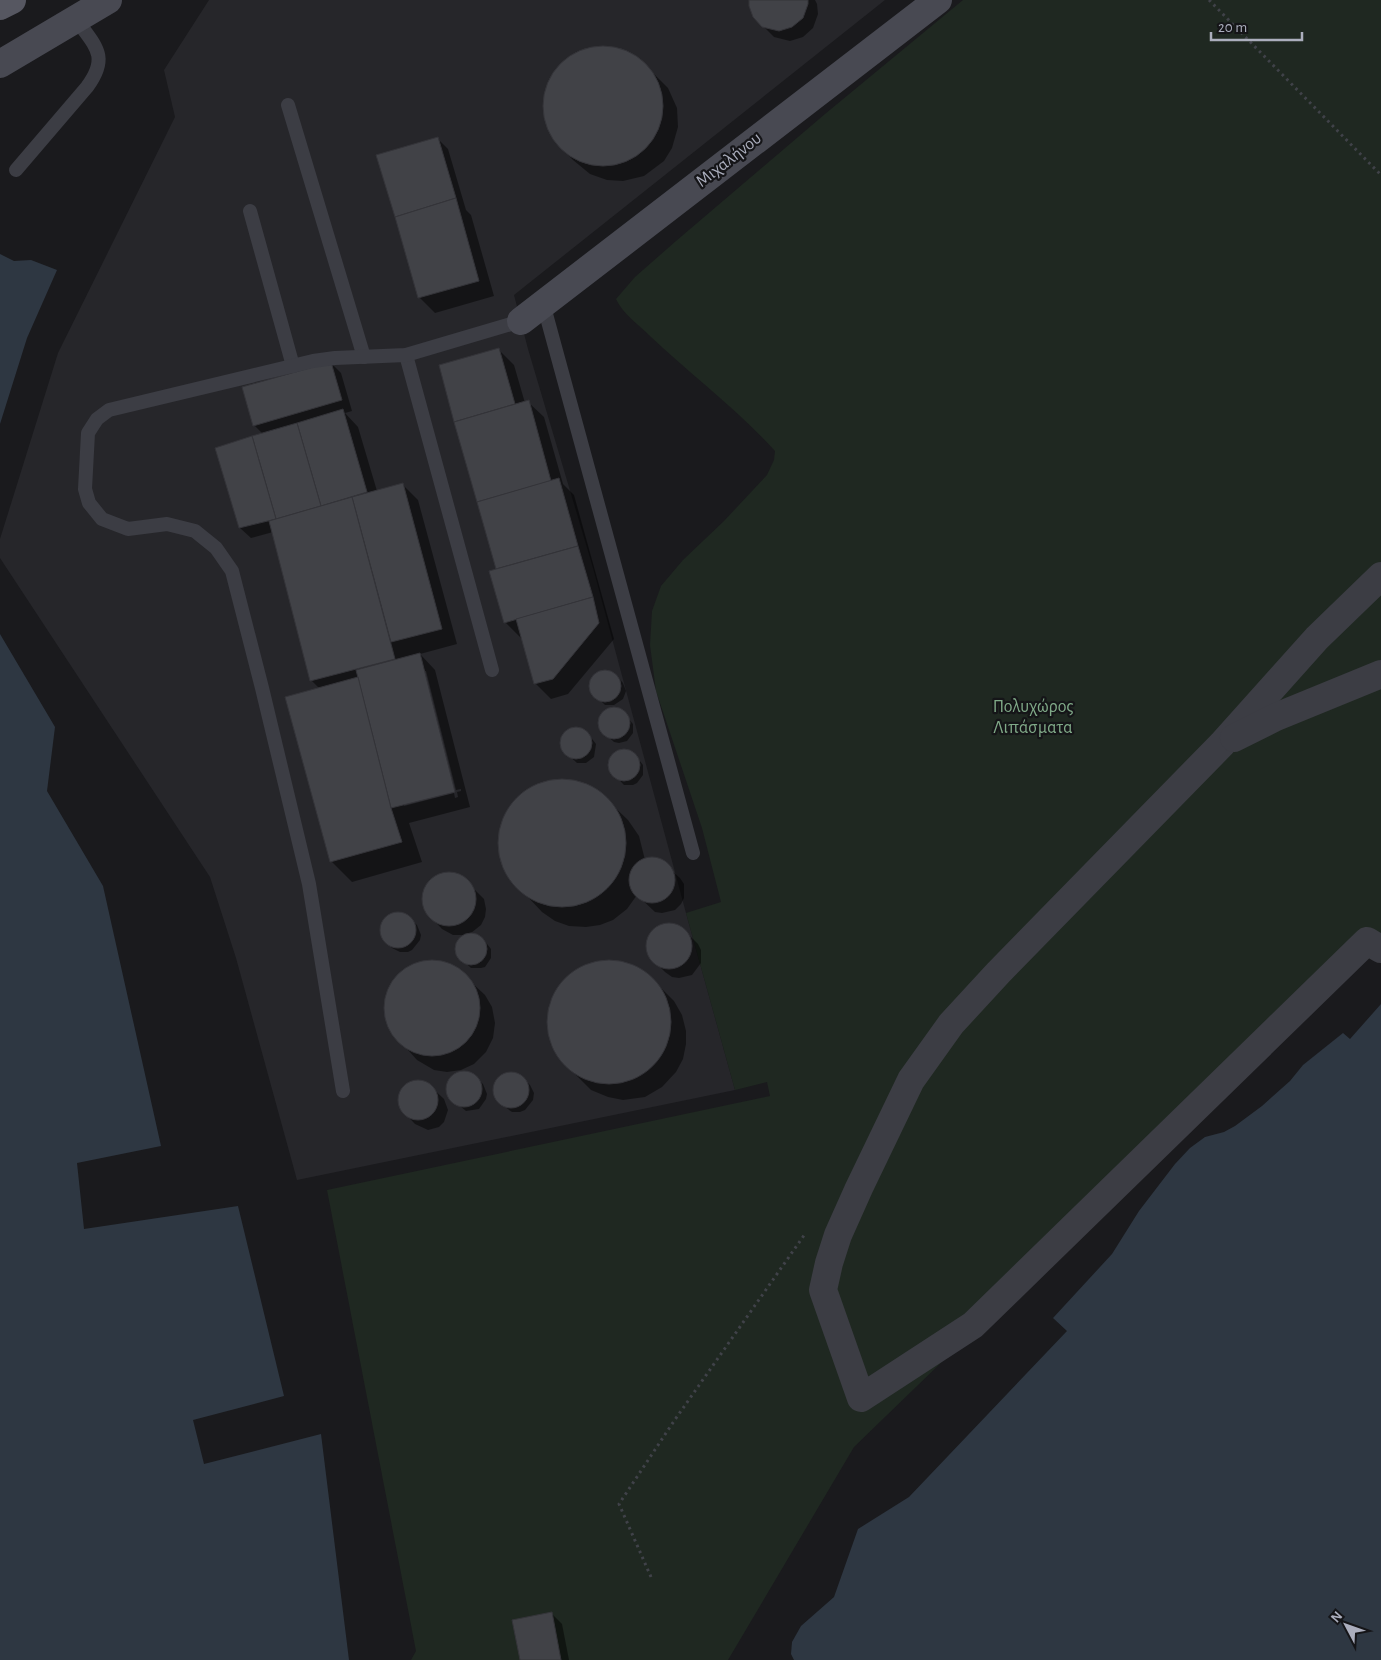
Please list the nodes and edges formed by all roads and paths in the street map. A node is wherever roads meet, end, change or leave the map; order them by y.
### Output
1 (12, 0) edge
2 (108, 0) edge
3 (938, 0) edge
4 (1209, 0) edge
5 (0, 6) edge
6 (76, 19) junction
7 (0, 64) edge
8 (288, 105) dead end
9 (16, 170) dead end
10 (1381, 175) edge
11 (250, 211) dead end
12 (543, 303) junction
13 (521, 321) joint
14 (406, 355) junction
15 (364, 357) junction
16 (294, 366) junction
17 (1381, 576) edge
18 (492, 670) dead end
19 (1381, 674) edge
20 (1222, 744) junction
21 (693, 853) dead end
22 (1381, 949) edge
23 (343, 1090) dead end

1 - 5 main road
2 - 6 street
3 - 12 street, Μιχαλήνου
4 - 10 path
6 - 7 street
6 - 9 lane
8 - 15 lane
11 - 16 lane
12 - 13 street, Μιχαλήνου
12 - 21 lane
13 - 14 lane
14 - 15 lane
14 - 18 lane
15 - 16 lane
16 - 23 lane
17 - 20 street
19 - 20 street
20 - 22 street

